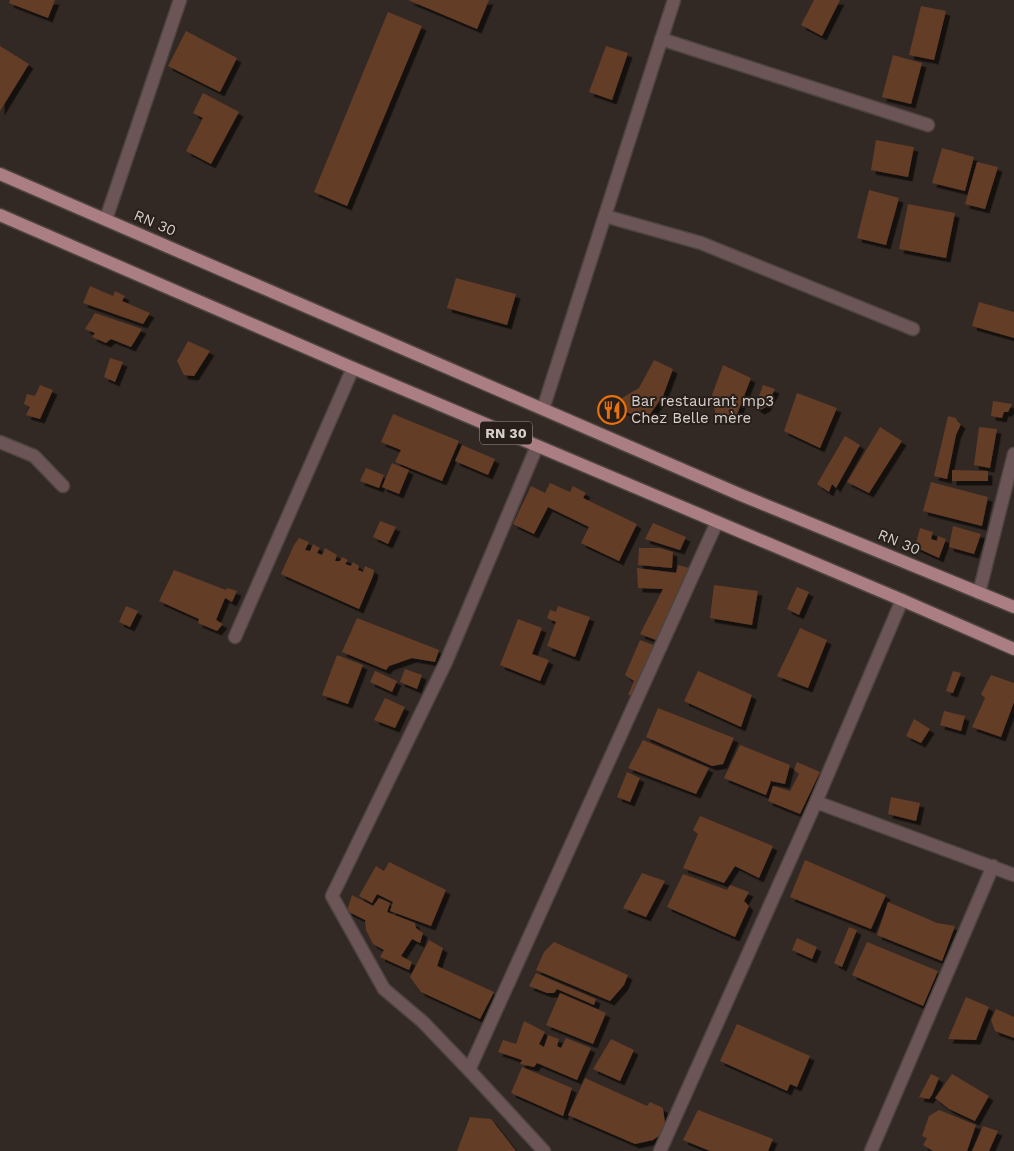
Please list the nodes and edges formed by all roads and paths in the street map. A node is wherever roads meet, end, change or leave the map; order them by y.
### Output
1 (180, 0) edge
2 (674, 0) edge
3 (661, 40) junction
4 (928, 125) dead end
5 (0, 174) edge
6 (0, 215) edge
7 (605, 216) junction
8 (106, 219) junction
9 (913, 329) dead end
10 (353, 368) junction
11 (543, 409) junction
12 (0, 442) edge
13 (537, 446) junction
14 (1014, 454) edge
15 (63, 486) dead end
16 (716, 522) junction
17 (979, 593) junction
18 (902, 600) junction
19 (1014, 607) edge
20 (235, 637) dead end
21 (1014, 649) edge
22 (816, 802) junction
23 (993, 866) junction
24 (1014, 875) edge
25 (470, 1070) junction
26 (544, 1151) edge
27 (660, 1151) edge
28 (871, 1151) edge

1 - 8 street
2 - 3 street
3 - 4 street
3 - 7 street
5 - 8 main road, RN 30 / RN 30
6 - 10 main road, RN 30
7 - 9 street
7 - 11 street
8 - 11 main road, RN 30 / RN 30
10 - 13 main road, RN 30
10 - 20 street
11 - 17 main road, RN 30 / RN 30
12 - 15 street
13 - 16 main road, RN 30
13 - 25 street
14 - 17 street
16 - 18 main road, RN 30
16 - 25 street
17 - 19 main road, RN 30 / RN 30
18 - 21 main road, RN 30
18 - 22 street
22 - 23 street
22 - 27 street
23 - 24 street
23 - 28 street
25 - 26 street

